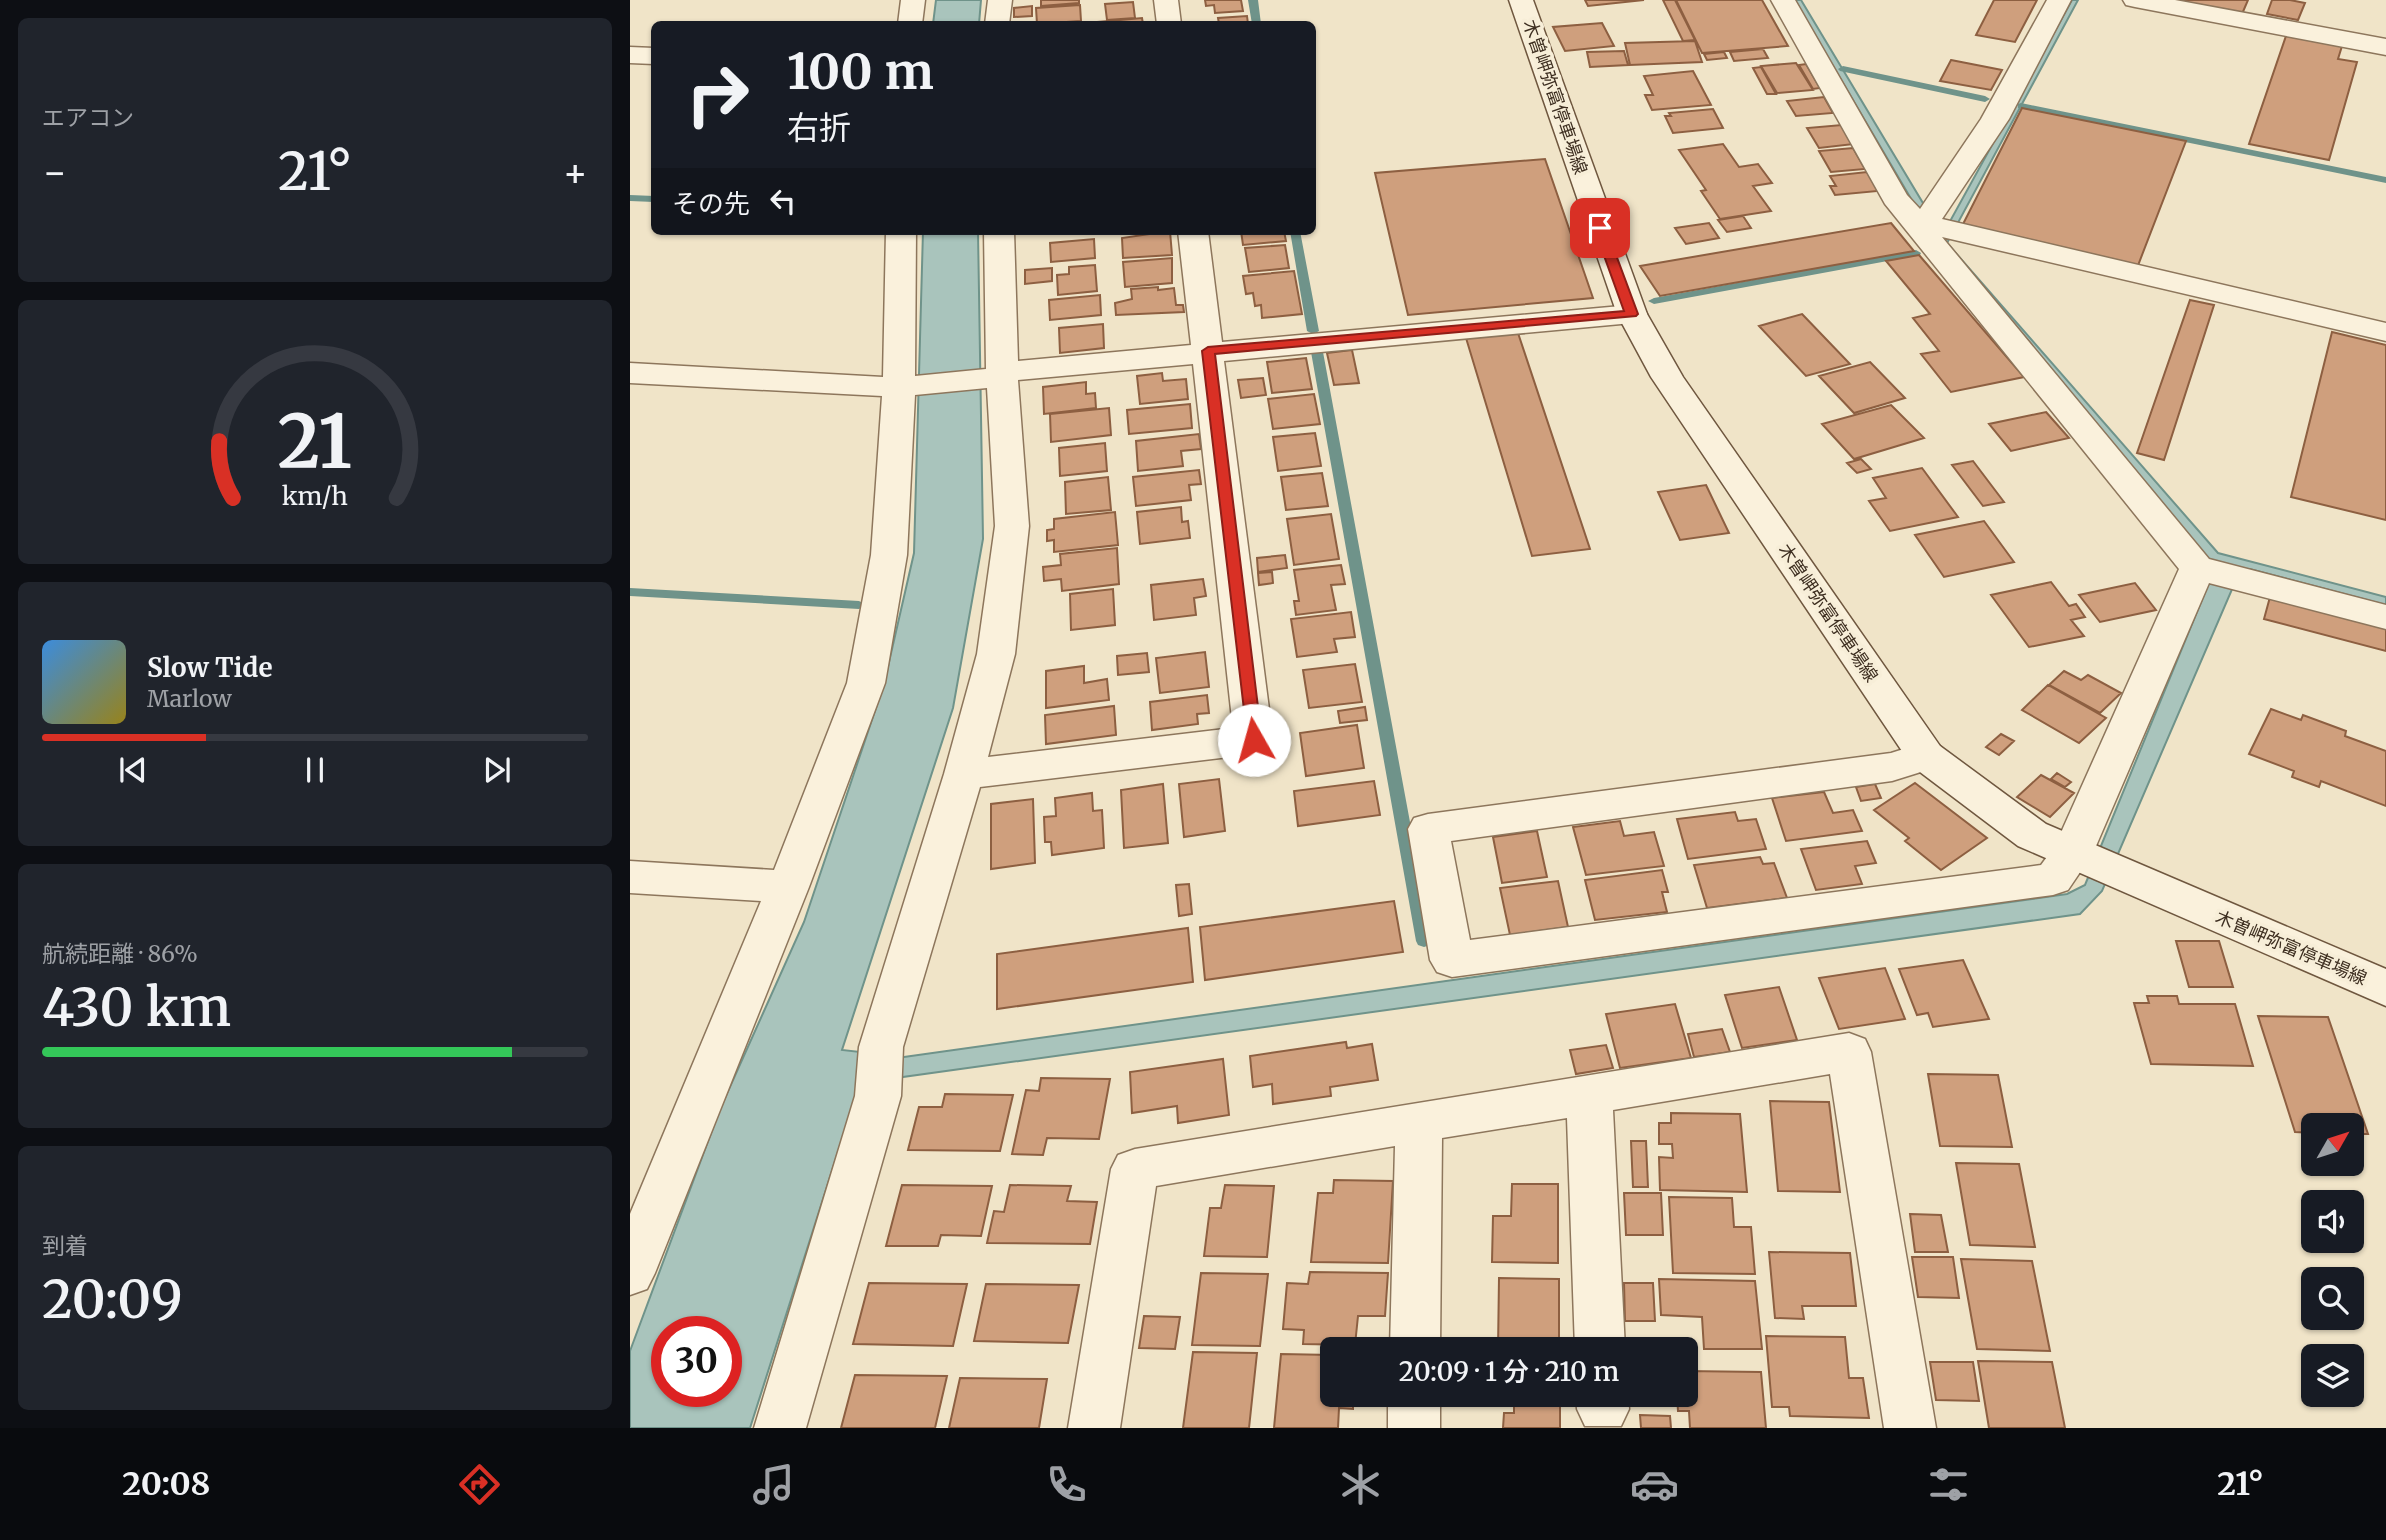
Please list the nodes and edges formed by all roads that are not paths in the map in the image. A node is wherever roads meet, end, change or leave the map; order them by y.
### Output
1 (913, 0) edge
2 (1000, 0) edge
3 (1166, 0) edge
4 (1521, 0) edge
5 (1783, 0) edge
6 (2059, 0) edge
7 (2135, 0) edge
8 (910, 21) edge
9 (997, 21) edge
10 (1168, 21) edge
11 (2386, 47) edge
12 (630, 55) edge
13 (651, 56) edge
14 (1931, 225) junction
15 (901, 235) edge
16 (999, 235) edge
17 (1194, 235) edge
18 (1632, 314) junction
19 (2386, 332) edge
20 (1208, 351) junction
21 (630, 373) edge
22 (998, 376) junction
23 (904, 387) junction
24 (2202, 569) junction
25 (2386, 617) edge
26 (1926, 756) junction
27 (964, 774) junction
28 (2093, 862) junction
29 (630, 877) edge
30 (788, 887) junction
31 (2386, 988) edge
32 (1589, 1096) junction
33 (1419, 1124) junction
34 (630, 1273) edge
35 (1415, 1337) edge
36 (1599, 1337) edge
37 (1414, 1407) edge
38 (780, 1428) edge
39 (1094, 1428) edge
40 (1414, 1428) edge
41 (1910, 1428) edge

1 - 8 street
2 - 9 street
3 - 10 street
4 - 18 street, 木曽岬弥富停車場線
5 - 14 street
6 - 14 street
7 - 11 street
12 - 13 street
14 - 19 street
14 - 24 street
15 - 23 street
16 - 22 street
17 - 20 street
18 - 20 street
18 - 26 street, 木曽岬弥富停車場線
20 - 22 street
20 - 27 street
21 - 23 street
22 - 23 street
22 - 27 street
23 - 30 street
24 - 25 street
24 - 28 street
26 - 28 street, 木曽岬弥富停車場線
26 - 28 street
27 - 38 street
28 - 31 street, 木曽岬弥富停車場線
29 - 30 street
30 - 34 street
32 - 33 street
32 - 36 street
32 - 41 street
33 - 35 street
33 - 39 street
37 - 40 street

